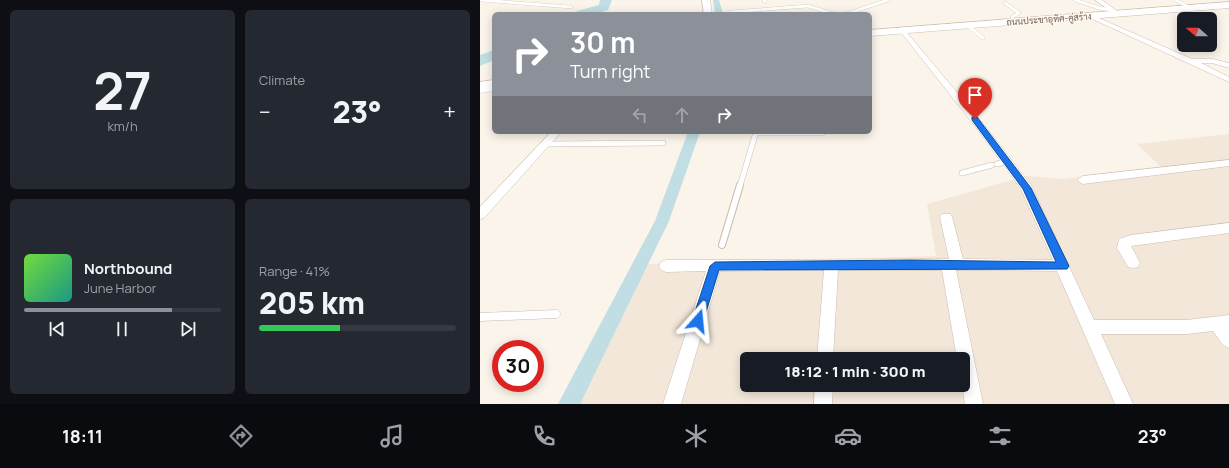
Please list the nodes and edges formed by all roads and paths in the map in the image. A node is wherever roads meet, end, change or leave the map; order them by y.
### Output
1 (480, 0) edge
2 (706, 0) edge
3 (888, 0) edge
4 (1075, 0) edge
5 (1098, 0) edge
6 (1175, 0) edge
7 (1005, 3) dead end
8 (1229, 5) edge
9 (571, 7) dead end
10 (1191, 8) junction
11 (708, 12) edge
12 (730, 12) dead end
13 (828, 12) edge
14 (852, 12) edge
15 (1115, 12) junction
16 (1090, 16) junction
17 (1013, 22) junction
18 (967, 25) junction
19 (902, 30) junction
20 (872, 32) edge
21 (983, 38) dead end
22 (1192, 62) junction
23 (1229, 66) edge
24 (1229, 80) edge
25 (492, 84) edge
26 (480, 86) edge
27 (492, 89) edge
28 (480, 91) edge
29 (554, 134) edge
30 (755, 134) edge
31 (663, 143) dead end
32 (546, 144) junction
33 (999, 163) junction
34 (1229, 163) edge
35 (962, 173) dead end
36 (1083, 180) dead end
37 (480, 215) edge
38 (946, 217) dead end
39 (1229, 228) edge
40 (722, 244) dead end
41 (1133, 263) dead end
42 (831, 265) junction
43 (952, 265) junction
44 (666, 266) dead end
45 (715, 266) junction
46 (1063, 266) junction
47 (556, 314) dead end
48 (480, 317) edge
49 (1223, 323) edge
50 (1090, 327) junction
51 (1229, 340) edge
52 (825, 352) edge
53 (823, 392) edge
54 (672, 404) edge
55 (822, 404) edge
56 (974, 404) edge
57 (1124, 404) edge

1 - 9 lane
2 - 11 main road
3 - 14 lane
4 - 15 lane
5 - 15 street
6 - 10 lane
7 - 17 lane
8 - 10 main road, ถนนประชาอุทิศ-คู่สร้าง
10 - 15 main road, ถนนประชาอุทิศ-คู่สร้าง
12 - 13 lane
15 - 16 main road, ถนนประชาอุทิศ-คู่สร้าง
16 - 17 main road, ถนนประชาอุทิศ-คู่สร้าง
16 - 22 street
17 - 18 main road, ถนนประชาอุทิศ-คู่สร้าง
18 - 19 main road, ถนนประชาอุทิศ-คู่สร้าง
18 - 21 lane
19 - 20 main road, ถนนประชาอุทิศ-คู่สร้าง
19 - 33 street
22 - 23 street
22 - 24 street
25 - 26 main road
27 - 28 lane
29 - 32 street
30 - 40 lane
31 - 32 lane
32 - 37 street
33 - 35 lane
33 - 46 street
34 - 36 street
38 - 43 street
39 - 41 street
42 - 43 street
42 - 45 street
42 - 52 street
43 - 46 street
43 - 56 street
44 - 45 street
45 - 54 street
46 - 50 street
47 - 48 lane
49 - 50 street
49 - 51 street
50 - 57 street
53 - 55 street

